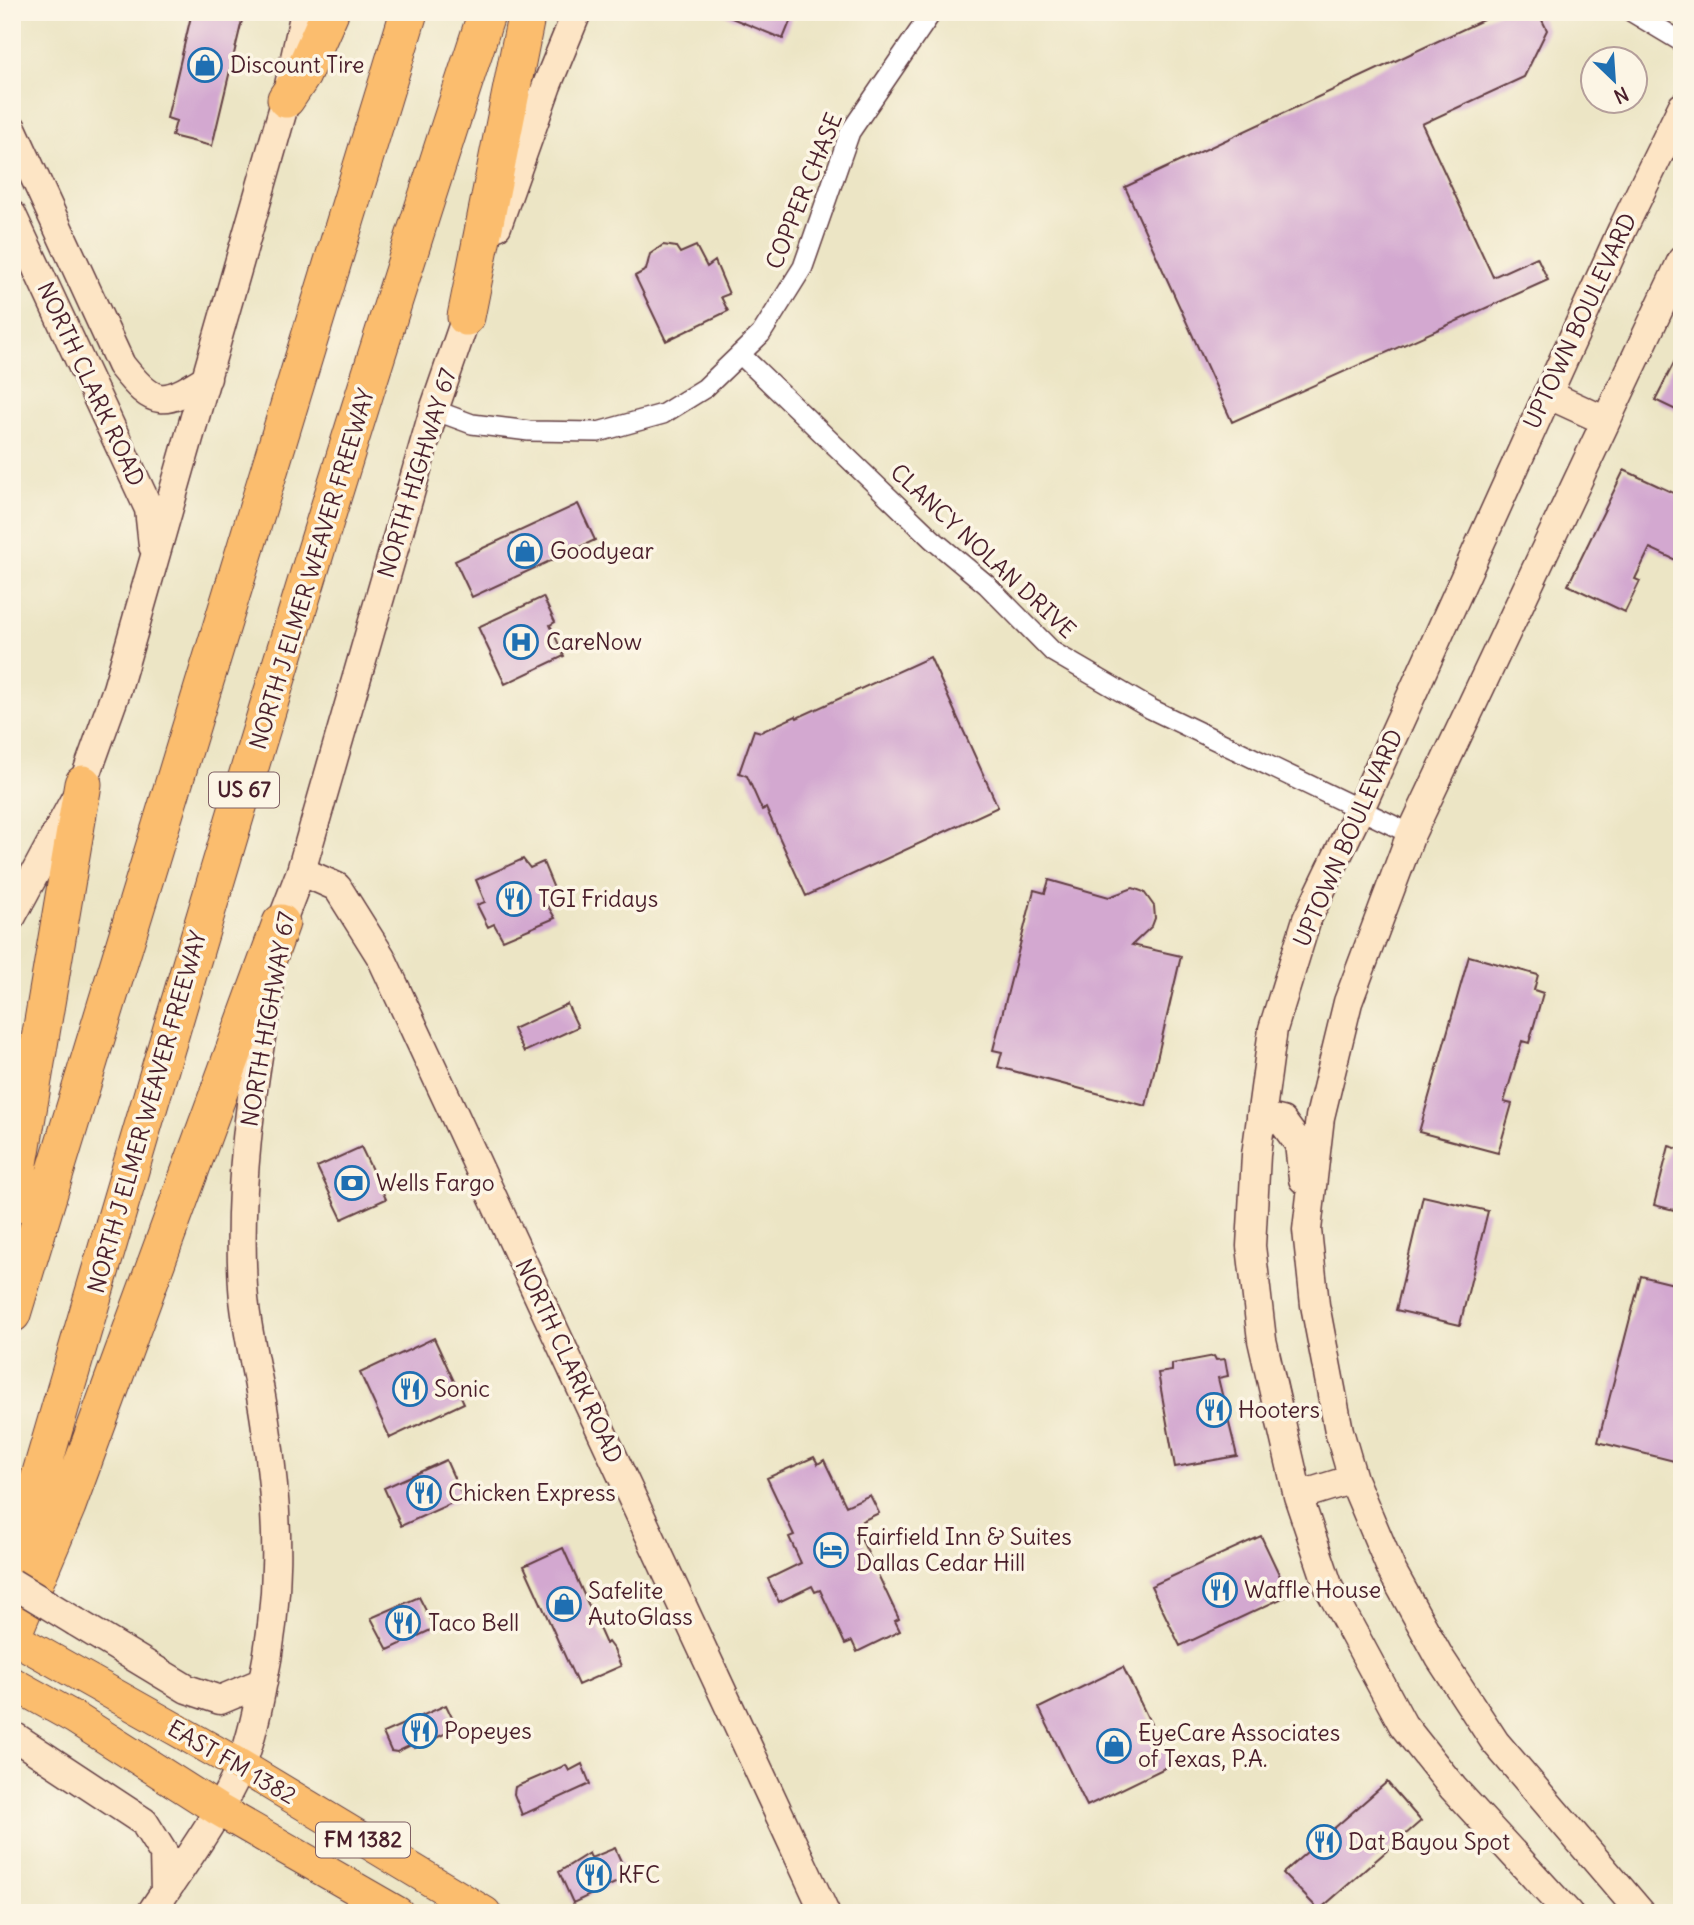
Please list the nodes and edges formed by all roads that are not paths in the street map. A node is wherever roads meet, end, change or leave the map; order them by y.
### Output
1 (305, 12) edge
2 (330, 12) edge
3 (409, 12) edge
4 (487, 12) edge
5 (527, 12) edge
6 (577, 12) edge
7 (932, 12) edge
8 (1632, 12) edge
9 (1682, 42) edge
10 (286, 99) junction
11 (1682, 107) edge
12 (12, 128) edge
13 (12, 215) edge
14 (1682, 260) edge
15 (83, 283) junction
16 (51, 299) junction
17 (466, 317) junction
18 (740, 354) junction
19 (207, 378) junction
20 (1547, 394) junction
21 (434, 410) junction
22 (1606, 422) junction
23 (155, 558) junction
24 (83, 784) junction
25 (1359, 811) junction
26 (1411, 834) junction
27 (301, 871) junction
28 (12, 916) edge
29 (281, 923) junction
30 (1261, 1116) junction
31 (12, 1205) edge
32 (1307, 1230) junction
33 (12, 1314) edge
34 (1353, 1479) junction
35 (1298, 1496) junction
36 (12, 1572) edge
37 (12, 1583) edge
38 (12, 1636) edge
39 (263, 1682) junction
40 (12, 1683) edge
41 (12, 1735) edge
42 (241, 1766) junction
43 (219, 1810) junction
44 (158, 1902) edge
45 (398, 1913) edge
46 (485, 1913) edge
47 (825, 1913) edge
48 (1568, 1913) edge
49 (1641, 1913) edge

1 - 10 street
2 - 10 highway
3 - 33 highway, US 67
4 - 36 highway, NORTH J ELMER WEAVER FREEWAY / US 67
5 - 17 highway
6 - 17 street, NORTH HIGHWAY 67
7 - 18 street, COPPER CHASE
8 - 9 street
10 - 19 street
11 - 20 street, UPTOWN BOULEVARD
12 - 15 street, NORTH CLARK ROAD
13 - 16 street, NORTH CLARK ROAD
14 - 22 street
15 - 16 street
15 - 19 street, NORTH CLARK ROAD
16 - 23 street, NORTH CLARK ROAD
17 - 21 street, NORTH HIGHWAY 67
18 - 21 street, COPPER CHASE
18 - 25 street, CLANCY NOLAN DRIVE
19 - 23 street
20 - 22 street
20 - 25 street, UPTOWN BOULEVARD
21 - 27 street, NORTH HIGHWAY 67
22 - 26 street
23 - 24 street
24 - 28 street
24 - 31 highway
25 - 26 street, CLANCY NOLAN DRIVE
25 - 30 street, UPTOWN BOULEVARD
26 - 32 street
27 - 29 street, NORTH HIGHWAY 67
27 - 47 street, NORTH CLARK ROAD
29 - 38 highway
29 - 39 street, NORTH HIGHWAY 67
30 - 32 street
30 - 35 street, UPTOWN BOULEVARD
32 - 34 street
34 - 35 street
34 - 49 street
35 - 48 street, UPTOWN BOULEVARD
37 - 39 street, bridge
38 - 42 main road, EAST FM 1382 / FM 1382
39 - 42 street, NORTH HIGHWAY 67
40 - 43 main road, EAST FM 1382 / FM 1382
41 - 44 street
42 - 43 street, NORTH HIGHWAY 67
42 - 46 main road, EAST FM 1382 / FM 1382
43 - 44 street, NORTH HIGHWAY 67
43 - 45 main road, EAST FM 1382 / FM 1382

